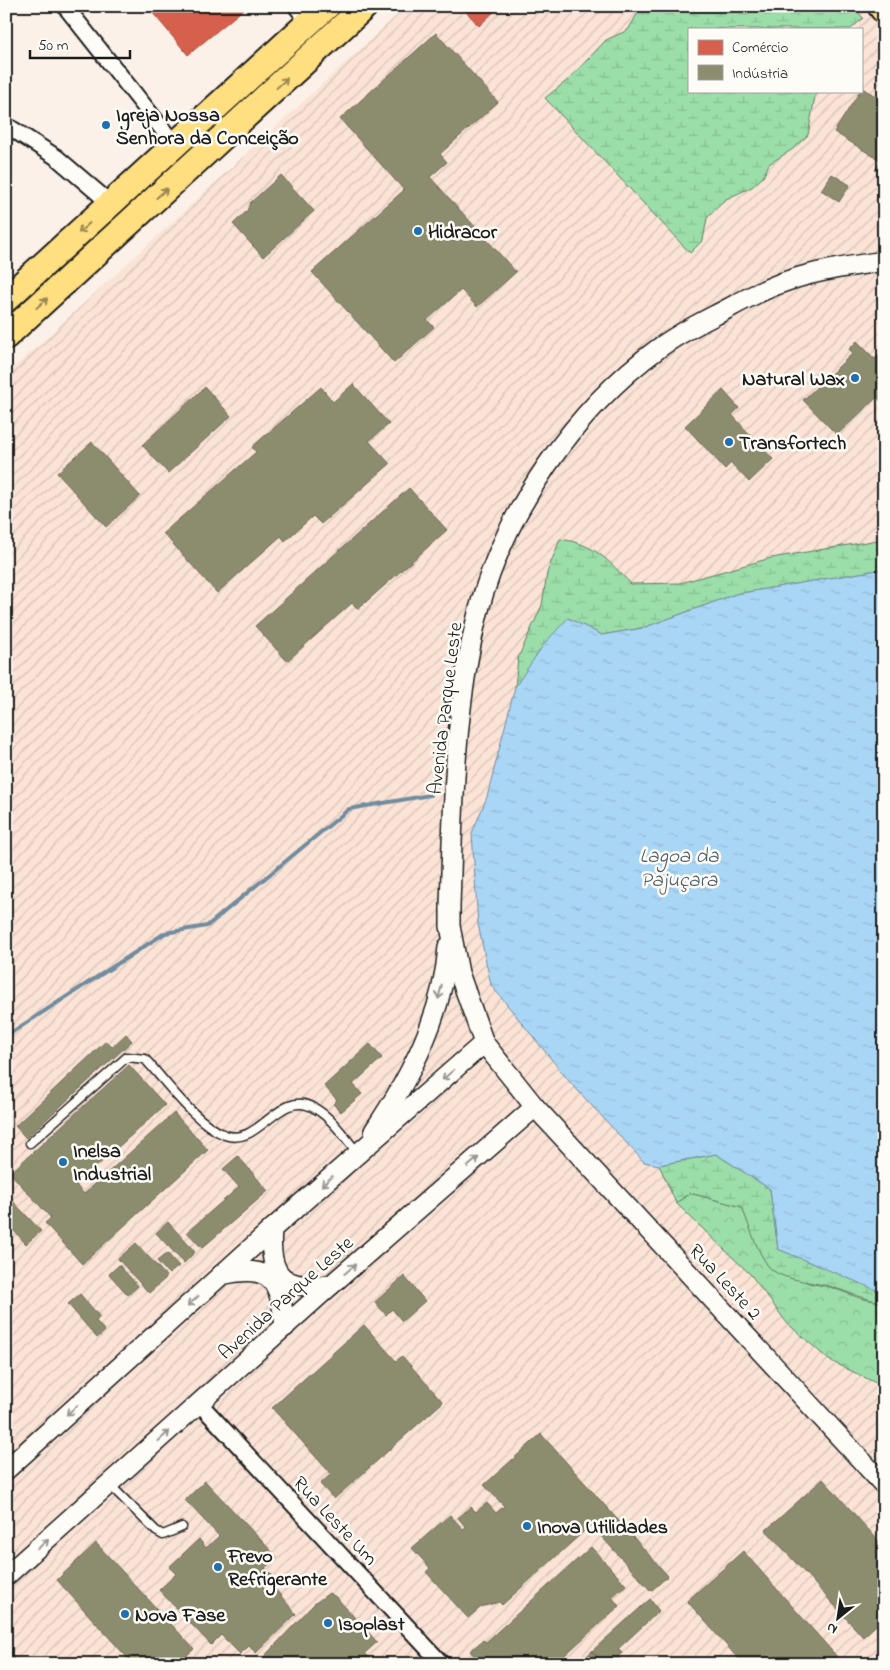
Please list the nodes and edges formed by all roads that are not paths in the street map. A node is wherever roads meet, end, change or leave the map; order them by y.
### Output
1 (65, 6) edge
2 (365, 6) edge
3 (880, 6) edge
4 (884, 11) edge
5 (311, 12) edge
6 (6, 125) edge
7 (174, 145) junction
8 (111, 204) junction
9 (884, 261) edge
10 (6, 299) edge
11 (6, 336) edge
12 (450, 926) junction
13 (484, 1043) junction
14 (535, 1108) junction
15 (30, 1143) dead end
16 (360, 1150) junction
17 (272, 1229) junction
18 (221, 1274) junction
19 (332, 1285) junction
20 (285, 1327) junction
21 (200, 1404) junction
22 (6, 1470) edge
23 (109, 1484) junction
24 (884, 1485) edge
25 (182, 1527) dead end
26 (6, 1576) edge
27 (442, 1664) edge

1 - 7 street
11 -> 2 highway
3 - 4 main road
5 - 7 highway
6 - 8 street
7 - 8 highway
8 -> 10 highway
9 - 12 street, Avenida Parque Leste
12 - 13 street, Avenida Parque Leste
12 -> 16 street
13 - 14 street, Avenida Parque Leste
13 -> 16 street
19 -> 14 street, Avenida Parque Leste
14 - 24 street, Rua Leste 2
15 - 16 lane
16 -> 17 street
17 - 18 street
17 - 19 street
18 - 20 street
18 -> 22 street
19 - 20 street, Avenida Parque Leste
20 - 21 street, Avenida Parque Leste
23 -> 21 street, Avenida Parque Leste
21 - 27 street, Rua Leste Um
23 - 25 lane
26 -> 23 street, Avenida Parque Leste

